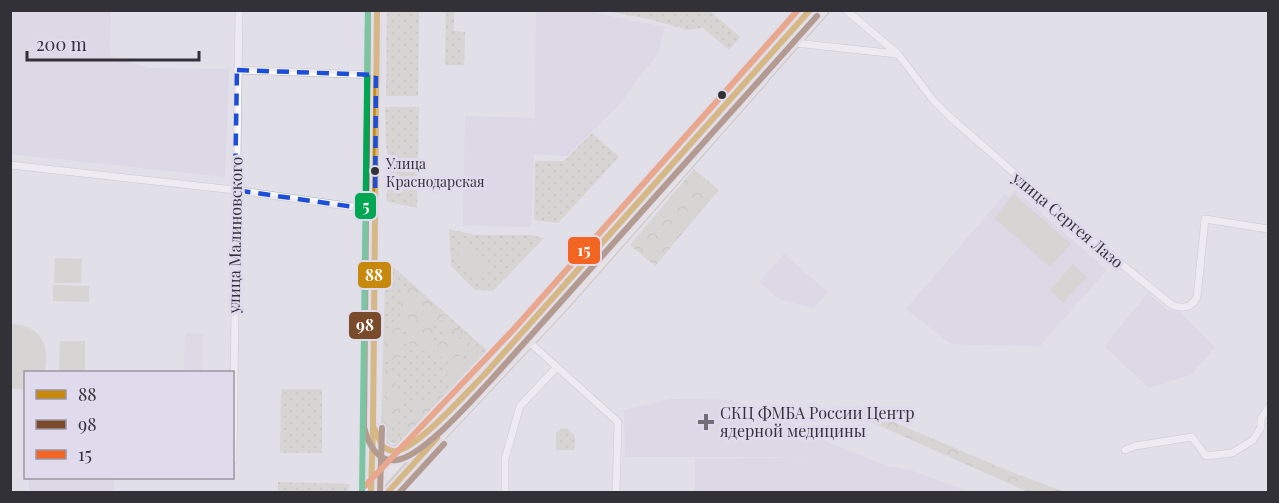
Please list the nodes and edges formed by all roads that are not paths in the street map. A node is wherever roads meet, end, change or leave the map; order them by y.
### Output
1 (239, 10) edge
2 (377, 10) edge
3 (810, 10) edge
4 (824, 10) edge
5 (846, 10) edge
6 (795, 43) junction
7 (898, 54) junction
8 (237, 70) junction
9 (761, 73) junction
10 (376, 75) junction
11 (10, 165) edge
12 (235, 190) junction
13 (375, 210) junction
14 (1269, 229) edge
15 (577, 250) dead end
16 (589, 259) junction
17 (525, 339) junction
18 (556, 368) junction
19 (234, 371) edge
20 (1269, 408) edge
21 (434, 423) junction
22 (373, 426) junction
23 (1125, 450) dead end
24 (371, 492) edge
25 (388, 492) edge
26 (505, 492) edge
27 (616, 492) edge

1 - 8 street, улица Малиновского
2 - 10 main road
3 - 9 main road
4 - 6 main road
5 - 7 street, улица Сергея Лазо
6 - 7 street
6 - 9 main road
7 - 14 street, улица Сергея Лазо
8 - 10 street
8 - 12 street, улица Малиновского
9 - 16 main road
9 - 17 main road
10 - 13 main road
11 - 12 street
12 - 13 street
12 - 19 street, улица Малиновского
13 - 22 main road
15 - 16 street
16 - 17 main road
17 - 18 street
17 - 21 main road
17 - 25 main road
18 - 26 street
18 - 27 street
20 - 23 street
21 - 22 main road
21 - 24 main road
22 - 24 main road

